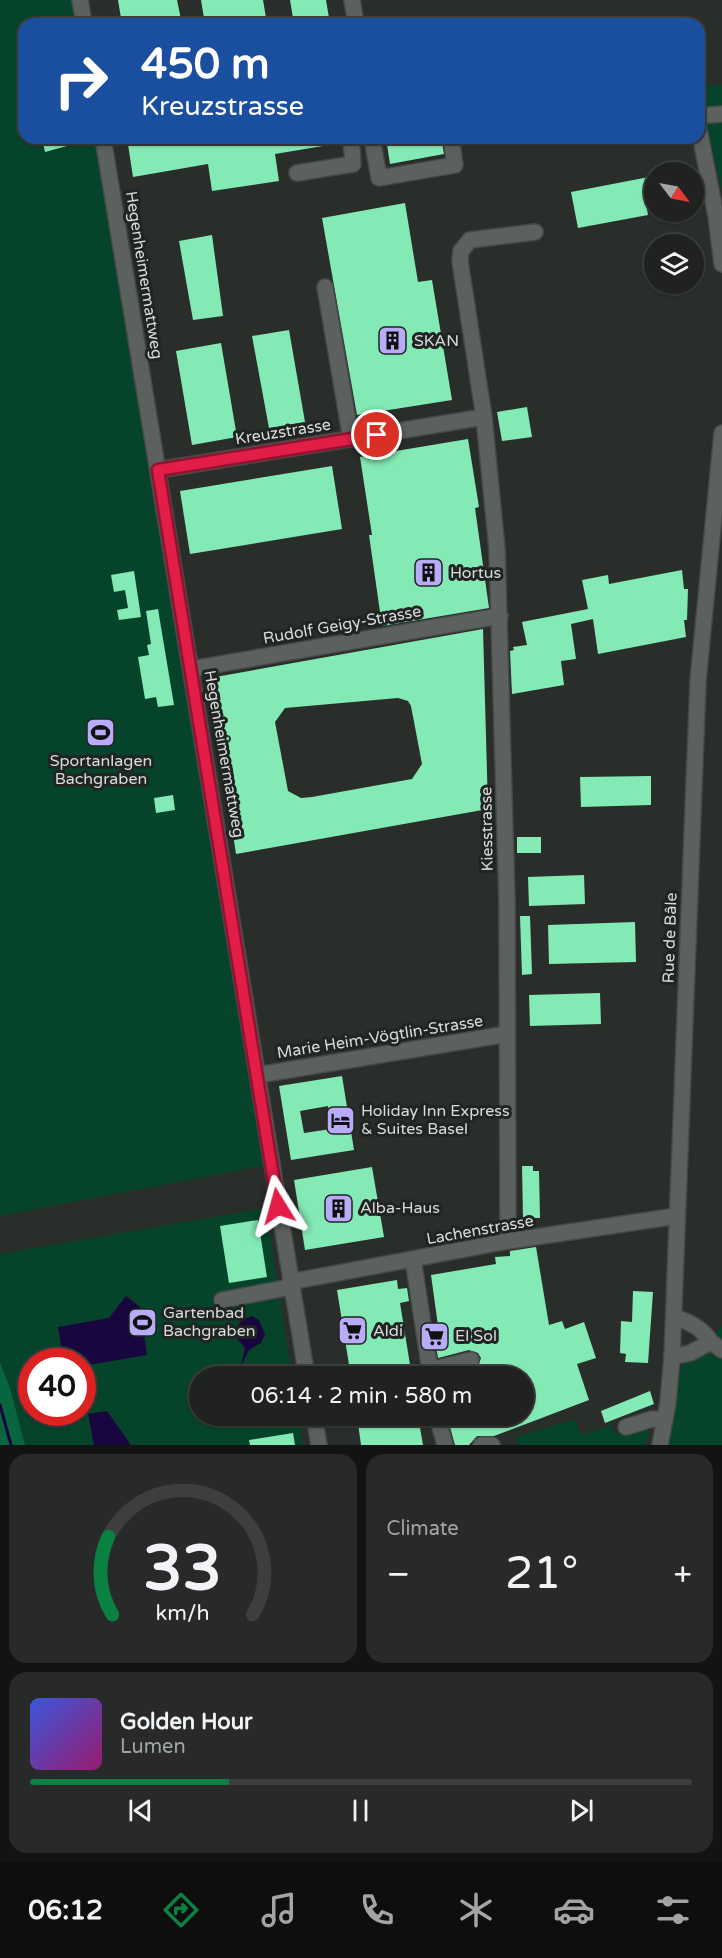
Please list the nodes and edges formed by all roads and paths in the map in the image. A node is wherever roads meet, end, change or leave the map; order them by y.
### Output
1 (80, 0) edge
2 (352, 0) edge
3 (83, 18) edge
4 (355, 18) edge
5 (722, 114) edge
6 (705, 115) edge
7 (104, 144) edge
8 (351, 144) edge
9 (373, 144) edge
10 (452, 144) edge
11 (702, 144) edge
12 (297, 173) dead end
13 (535, 232) dead end
14 (722, 264) edge
15 (325, 287) dead end
16 (484, 417) junction
17 (722, 433) edge
18 (351, 439) junction
19 (158, 470) junction
20 (500, 616) junction
21 (191, 669) junction
22 (507, 1035) junction
23 (258, 1075) junction
24 (677, 1216) junction
25 (508, 1240) junction
26 (410, 1260) junction
27 (290, 1284) junction
28 (222, 1300) dead end
29 (674, 1317) junction
30 (717, 1346) edge
31 (672, 1357) junction
32 (471, 1360) dead end
33 (305, 1366) edge
34 (427, 1366) edge
35 (454, 1366) edge
36 (664, 1420) junction
37 (316, 1426) edge
38 (431, 1426) edge
39 (440, 1426) edge
40 (626, 1427) dead end
41 (319, 1445) edge
42 (434, 1445) edge
43 (445, 1445) edge
44 (481, 1445) edge
45 (492, 1445) edge
46 (660, 1445) edge

1 - 3 street
2 - 4 street
5 - 6 street
7 - 19 street, Hegenheimermattweg
8 - 12 street
9 - 10 street
11 - 14 street
13 - 16 street, Kiesstrasse
15 - 18 street
16 - 18 street, Kreuzstrasse
16 - 20 street, Kiesstrasse
17 - 24 street, Rue de Bâle
18 - 19 street, Kreuzstrasse
19 - 21 street, Hegenheimermattweg
20 - 21 street, Rudolf Geigy-Strasse
20 - 22 street, Kiesstrasse
21 - 23 street, Hegenheimermattweg
22 - 23 street, Marie Heim-Vögtlin-Strasse
22 - 25 street, Kiesstrasse
23 - 27 street, Hegenheimermattweg
24 - 25 street, Lachenstrasse
24 - 29 street, Rue de Bâle
25 - 26 street, Lachenstrasse
26 - 27 street, Lachenstrasse
26 - 34 street
27 - 28 street, Lachenstrasse
27 - 33 street, Hegenheimermattweg
29 - 30 street
29 - 31 street, Rue de Bâle
30 - 31 street
31 - 36 street, Rue de Bâle
32 - 35 street
36 - 40 street
36 - 46 street, Rue de Bâle
37 - 41 street
38 - 42 street
39 - 43 street
44 - 45 street

